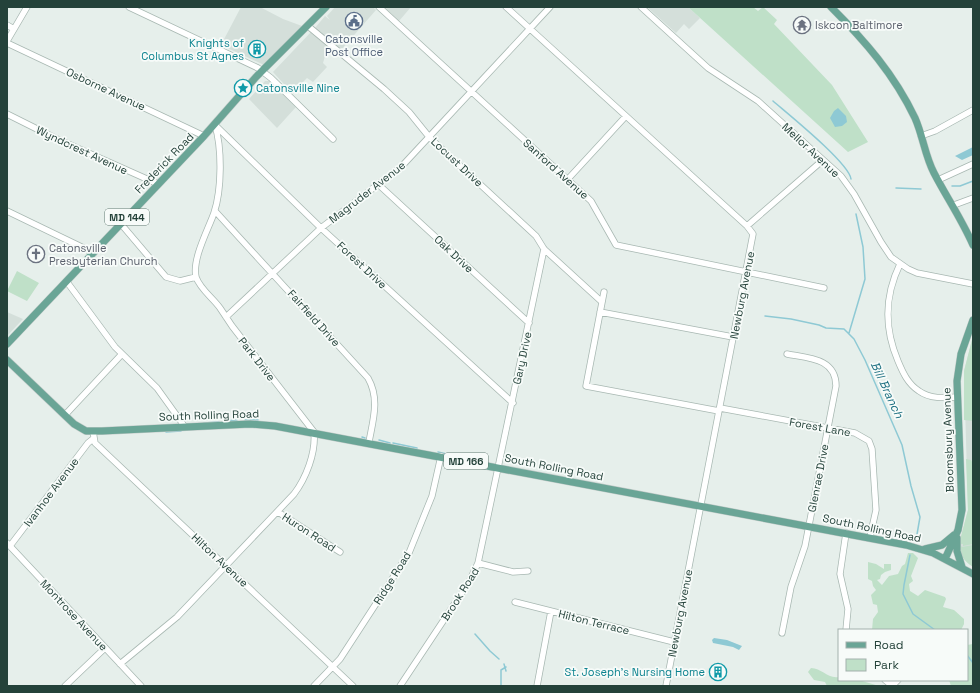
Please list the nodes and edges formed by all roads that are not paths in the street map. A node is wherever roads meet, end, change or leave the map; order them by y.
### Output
1 (26, 7) edge
2 (130, 7) edge
3 (326, 7) edge
4 (379, 7) edge
5 (506, 7) edge
6 (550, 7) edge
7 (641, 7) edge
8 (831, 7) edge
9 (7, 25) edge
10 (308, 26) junction
11 (14, 29) junction
12 (529, 29) junction
13 (7, 42) edge
14 (264, 72) junction
15 (472, 91) junction
16 (973, 110) edge
17 (7, 114) edge
18 (626, 116) junction
19 (215, 124) junction
20 (204, 136) junction
21 (921, 136) junction
22 (430, 138) junction
23 (333, 139) dead end
24 (824, 160) junction
25 (973, 164) edge
26 (568, 179) junction
27 (938, 180) junction
28 (158, 184) junction
29 (379, 185) junction
30 (973, 198) edge
31 (954, 205) junction
32 (7, 211) edge
33 (214, 211) junction
34 (121, 224) junction
35 (747, 226) junction
36 (321, 228) junction
37 (973, 245) edge
38 (544, 249) junction
39 (94, 253) junction
40 (900, 264) junction
41 (746, 272) junction
42 (273, 273) junction
43 (196, 277) junction
44 (67, 282) junction
45 (973, 284) edge
46 (824, 288) dead end
47 (604, 292) dead end
48 (602, 302) junction
49 (600, 312) junction
50 (226, 317) junction
51 (973, 320) edge
52 (529, 323) junction
53 (733, 337) junction
54 (7, 344) edge
55 (122, 354) junction
56 (787, 354) dead end
57 (7, 360) edge
58 (957, 397) junction
59 (513, 403) junction
60 (719, 409) junction
61 (65, 415) junction
62 (186, 427) junction
63 (828, 428) junction
64 (314, 432) junction
65 (93, 435) junction
66 (369, 442) junction
67 (441, 456) junction
68 (500, 468) junction
69 (700, 505) junction
70 (278, 512) junction
71 (809, 526) junction
72 (958, 530) junction
73 (846, 533) junction
74 (870, 537) junction
75 (8, 545) edge
76 (921, 549) junction
77 (340, 552) dead end
78 (945, 559) junction
79 (478, 563) junction
80 (226, 566) junction
81 (962, 566) junction
82 (528, 571) dead end
83 (973, 574) edge
84 (515, 602) dead end
85 (551, 611) junction
86 (846, 629) edge
87 (782, 633) dead end
88 (674, 642) junction
89 (105, 648) junction
90 (120, 664) junction
91 (333, 668) junction
92 (886, 681) edge
93 (897, 681) edge
94 (65, 686) edge
95 (141, 686) edge
96 (314, 686) edge
97 (353, 686) edge
98 (400, 686) edge
99 (537, 686) edge
100 (666, 686) edge

1 - 11 street
2 - 14 street
3 - 10 main road, Frederick Road / MD 144
4 - 15 street, Sanford Avenue
5 - 12 street
6 - 12 street, Magruder Avenue
7 - 24 street, Mellor Avenue
8 - 21 main road
9 - 11 street
10 - 14 main road, Frederick Road / MD 144
10 - 22 street, Locust Drive
11 - 13 street
12 - 15 street, Magruder Avenue
12 - 18 street
13 - 20 street, Osborne Avenue
14 - 19 main road, Frederick Road / MD 144
14 - 23 street
15 - 22 street, Magruder Avenue
15 - 26 street, Sanford Avenue
16 - 21 street
17 - 28 street, Wyndcrest Avenue
18 - 26 street
18 - 35 street
19 - 20 main road, Frederick Road / MD 144
19 - 33 street
19 - 36 street, Forest Drive
20 - 28 main road, Frederick Road / MD 144
21 - 27 main road
22 - 29 street, Magruder Avenue
22 - 38 street, Locust Drive
24 - 35 street
24 - 40 street, Mellor Avenue
25 - 27 street
26 - 41 street, Sanford Avenue
27 - 31 main road
28 - 34 main road, Frederick Road / MD 144
29 - 36 street, Magruder Avenue
29 - 52 street, Oak Drive
30 - 31 street
31 - 37 main road
32 - 39 street
33 - 42 street, Fairfield Drive
33 - 43 street
34 - 39 main road, Frederick Road / MD 144
34 - 43 street
35 - 41 street, Newburg Avenue
36 - 42 street, Magruder Avenue
36 - 59 street, Forest Drive
38 - 48 street, Locust Drive
38 - 52 street, Gary Drive
39 - 44 main road, Frederick Road / MD 144
40 - 45 street, Mellor Avenue
40 - 58 street
41 - 46 street, Sanford Avenue
41 - 53 street, Newburg Avenue
42 - 50 street, Magruder Avenue
42 - 66 street, Fairfield Drive
43 - 50 street, Park Drive
44 - 54 main road, Frederick Road / MD 144
44 - 55 street
47 - 48 street
48 - 49 street
49 - 53 street
49 - 60 street, Forest Lane
50 - 64 street, Park Drive
51 - 58 main road, Bloomsbury Avenue
52 - 59 street, Gary Drive
53 - 60 street, Newburg Avenue
55 - 61 street
55 - 62 street
56 - 63 street, Glenrae Drive
57 - 61 main road, South Rolling Road / MD 166
58 - 72 main road, Bloomsbury Avenue
59 - 68 street, Gary Drive
60 - 63 street, Forest Lane
60 - 69 street, Newburg Avenue
61 - 65 main road, South Rolling Road / MD 166
62 - 64 main road, South Rolling Road / MD 166
62 - 65 main road, South Rolling Road / MD 166
63 - 71 street, Glenrae Drive
63 - 74 street, Forest Lane
64 - 66 main road, South Rolling Road / MD 166
64 - 70 street
65 - 75 street, Ivanhoe Avenue
65 - 80 street, Hilton Avenue
66 - 67 main road, South Rolling Road / MD 166
67 - 68 main road, South Rolling Road / MD 166
67 - 91 street, Ridge Road
68 - 69 main road, South Rolling Road / MD 166
68 - 79 street, Brook Road
69 - 71 main road, South Rolling Road / MD 166
69 - 88 street, Newburg Avenue
70 - 77 street, Huron Road
70 - 80 street
71 - 73 main road, South Rolling Road / MD 166
71 - 87 street, Glenrae Drive
72 - 76 main road
72 - 78 main road, Bloomsbury Avenue
72 - 81 main road
73 - 74 main road, South Rolling Road / MD 166
73 - 86 street
74 - 76 main road, South Rolling Road / MD 166
75 - 89 street, Montrose Avenue
76 - 78 main road, South Rolling Road / MD 166
78 - 81 main road, South Rolling Road / MD 166
79 - 82 street
79 - 98 street, Brook Road
80 - 90 street
80 - 91 street, Hilton Avenue
81 - 83 main road, South Rolling Road / MD 166
84 - 85 street, Hilton Terrace
85 - 88 street, Hilton Terrace
85 - 99 street
88 - 100 street, Newburg Avenue
89 - 90 street, Montrose Avenue
89 - 94 street
90 - 95 street, Montrose Avenue
91 - 96 street, Ridge Road
91 - 97 street, Hilton Avenue
92 - 93 street

